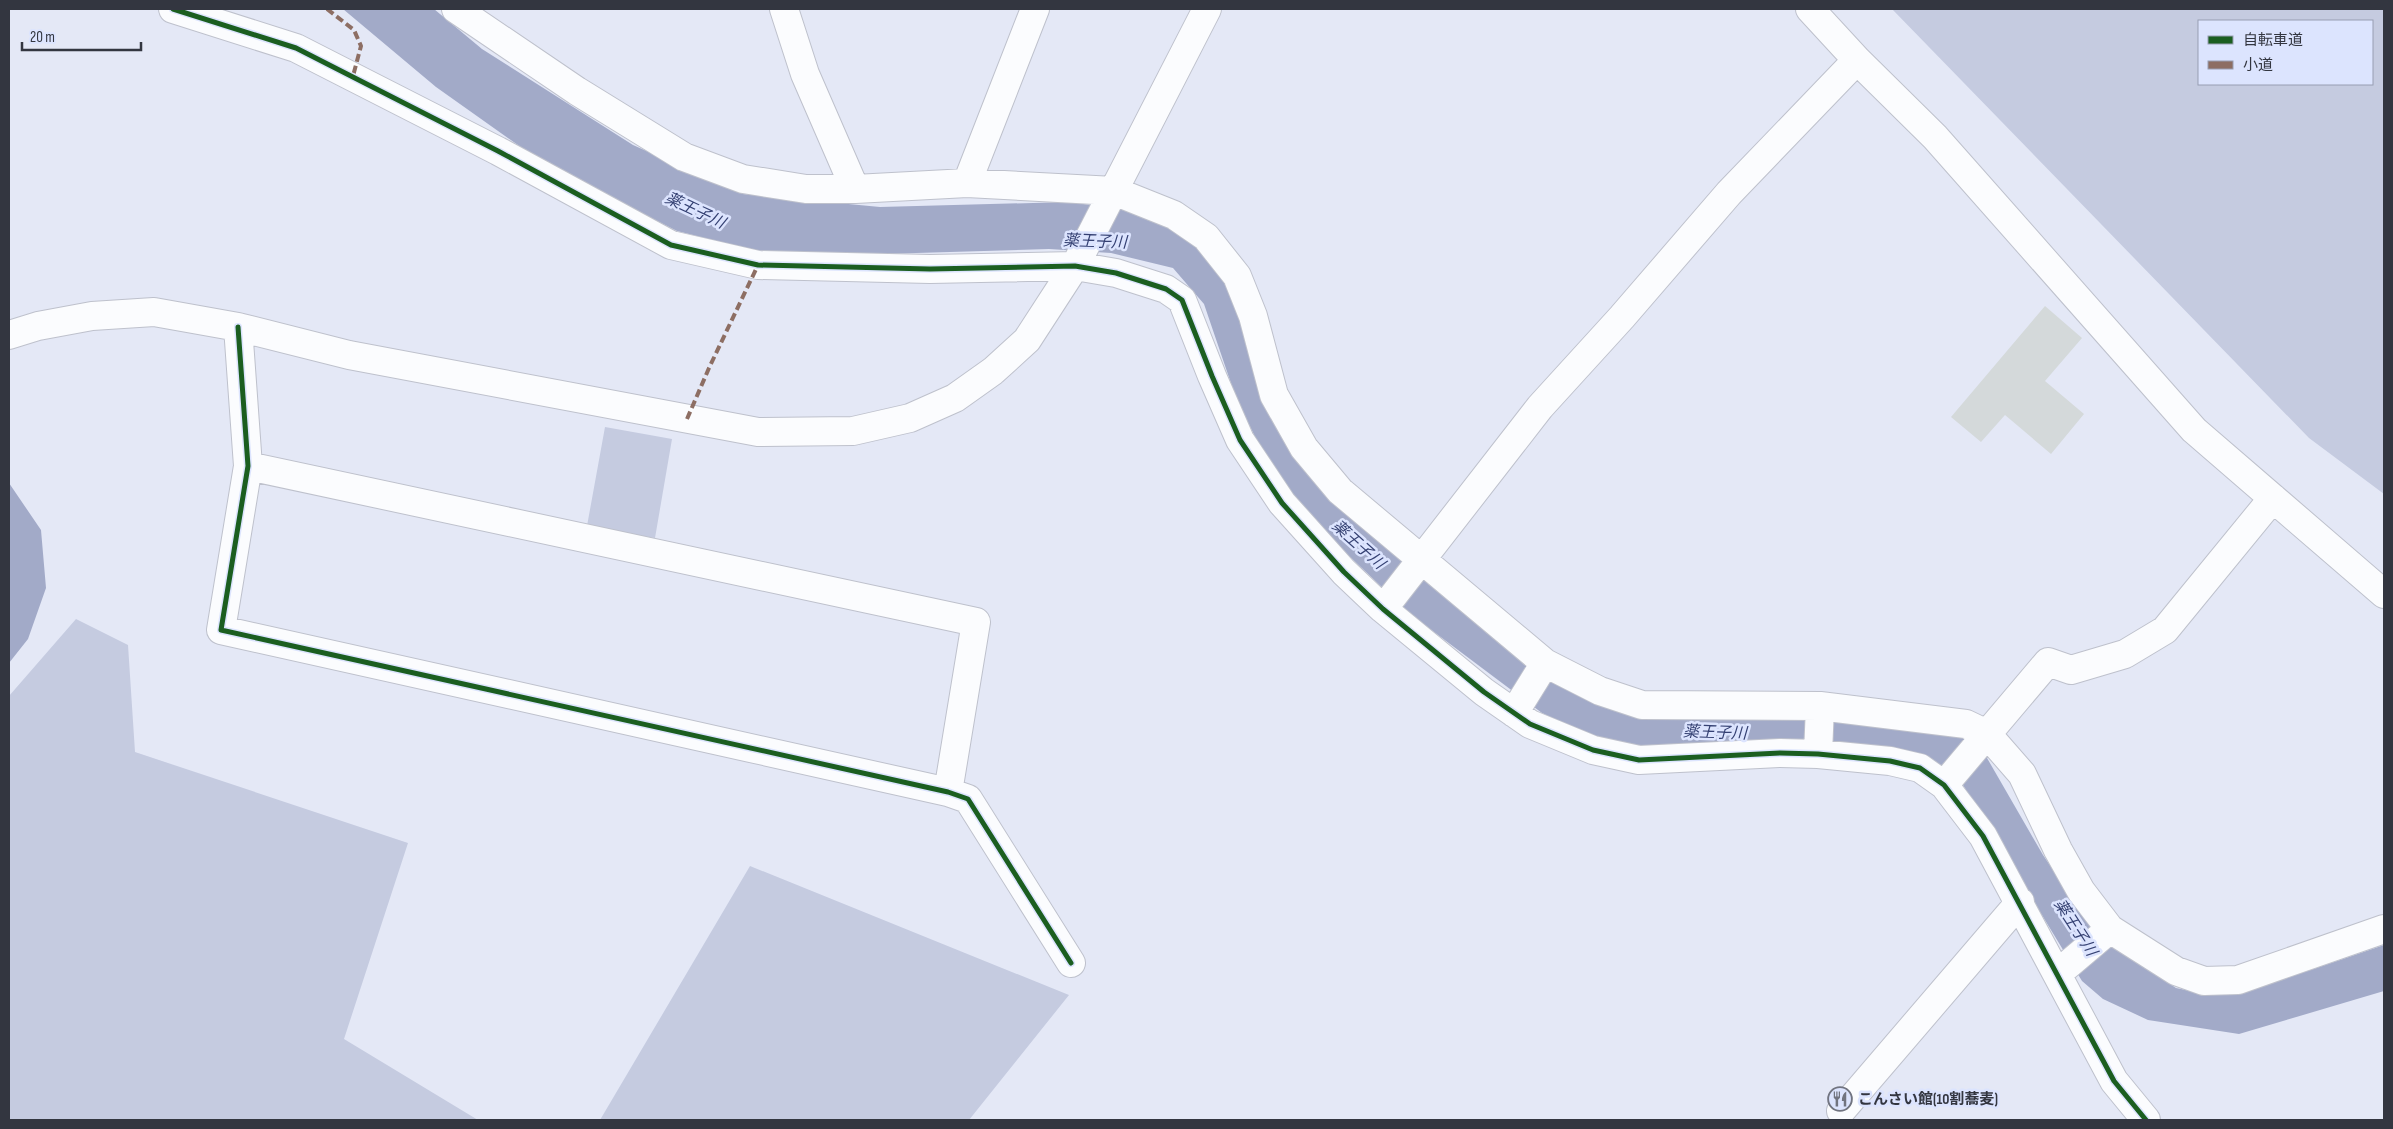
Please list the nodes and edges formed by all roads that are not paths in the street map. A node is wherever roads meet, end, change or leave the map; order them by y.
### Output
1 (173, 9) edge
2 (456, 9) edge
3 (784, 9) edge
4 (1035, 9) edge
5 (1208, 9) edge
6 (1810, 9) edge
7 (1857, 60) junction
8 (967, 183) junction
9 (855, 189) junction
10 (1114, 192) junction
11 (1075, 266) junction
12 (238, 327) junction
13 (9, 335) edge
14 (248, 466) junction
15 (2273, 498) junction
16 (1422, 560) junction
17 (2384, 594) edge
18 (1383, 609) junction
19 (1545, 663) junction
20 (1820, 706) junction
21 (1514, 713) junction
22 (1986, 734) junction
23 (1818, 754) junction
24 (1944, 785) junction
25 (948, 792) junction
26 (2020, 902) junction
27 (2110, 929) junction
28 (2384, 929) edge
29 (1071, 963) dead end
30 (2057, 974) junction
31 (1841, 1111) dead end
32 (2146, 1120) edge

1 - 11 street
2 - 9 street
3 - 9 street
4 - 8 street
5 - 10 street
6 - 7 street
7 - 15 street
7 - 16 street
8 - 9 street
8 - 10 street
10 - 11 street
10 - 16 street
11 - 12 street
11 - 18 street
12 - 13 street
12 - 14 street
14 - 25 street
14 - 25 street
15 - 17 street
15 - 22 street
16 - 18 street
16 - 19 street
18 - 21 street
19 - 20 street
19 - 21 street
20 - 22 street
20 - 23 street
21 - 23 street
22 - 24 street
22 - 27 street
23 - 24 street
24 - 26 street
25 - 29 street
26 - 30 street
26 - 31 street
27 - 28 street
27 - 30 street
30 - 32 street

